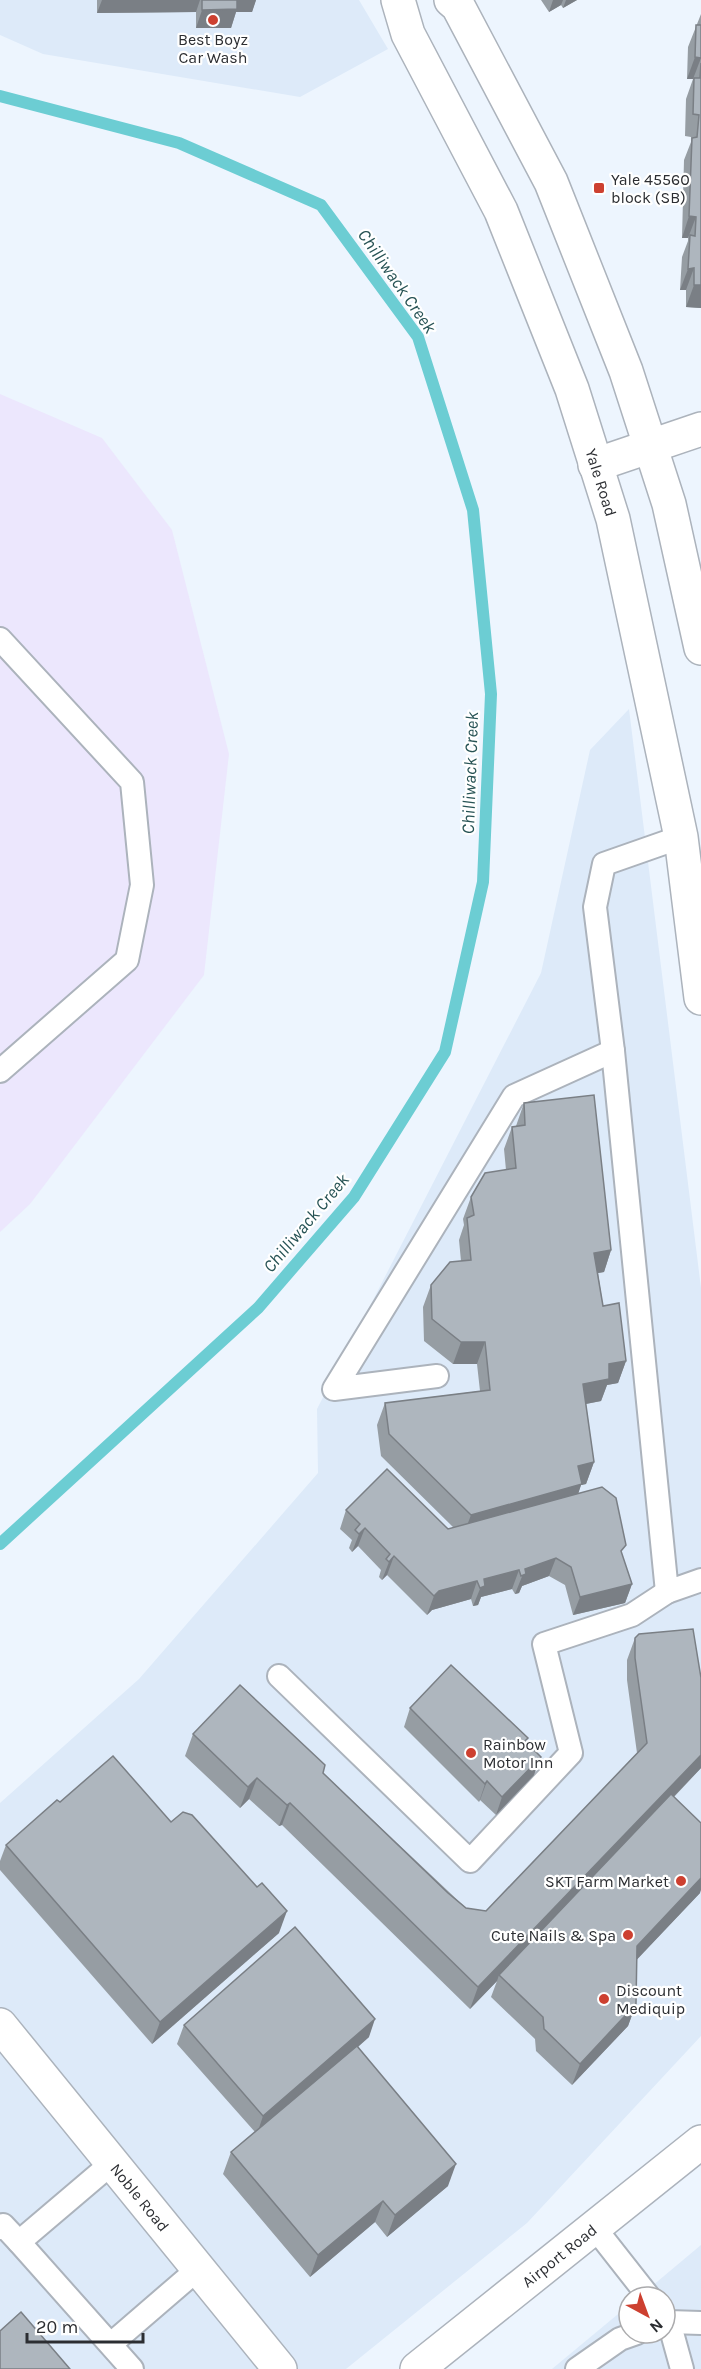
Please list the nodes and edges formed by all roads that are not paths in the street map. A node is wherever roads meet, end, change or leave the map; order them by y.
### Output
1 (399, 0) edge
2 (451, 0) edge
3 (701, 429) edge
4 (650, 446) junction
5 (595, 465) junction
6 (0, 639) edge
7 (701, 648) edge
8 (681, 837) junction
9 (701, 998) edge
10 (613, 1051) junction
11 (0, 1071) edge
12 (437, 1376) dead end
13 (701, 1581) edge
14 (667, 1592) junction
15 (279, 1676) dead end
16 (0, 2025) edge
17 (701, 2141) edge
18 (112, 2163) junction
19 (594, 2227) junction
20 (0, 2228) edge
21 (19, 2242) junction
22 (198, 2269) junction
23 (640, 2285) edge
24 (677, 2322) edge
25 (701, 2323) edge
26 (617, 2341) edge
27 (111, 2344) junction
28 (674, 2345) edge
29 (425, 2367) edge
30 (132, 2369) edge
31 (280, 2369) edge
32 (577, 2369) edge
33 (682, 2369) edge

1 - 5 main road, Yale Road
2 - 4 main road
3 - 4 main road
4 - 5 main road
4 - 7 main road
5 - 8 main road, Yale Road
6 - 11 lane
8 - 9 main road, Yale Road
8 - 10 lane
10 - 12 lane
10 - 14 lane
13 - 14 lane
14 - 15 lane
16 - 18 main road, Noble Road
17 - 19 main road, Airport Road
18 - 21 lane
18 - 22 main road, Noble Road
19 - 23 lane
19 - 29 main road, Airport Road
20 - 21 lane
21 - 27 lane
22 - 27 lane
22 - 31 main road, Noble Road
24 - 25 lane
26 - 32 lane
27 - 30 lane
28 - 33 lane

